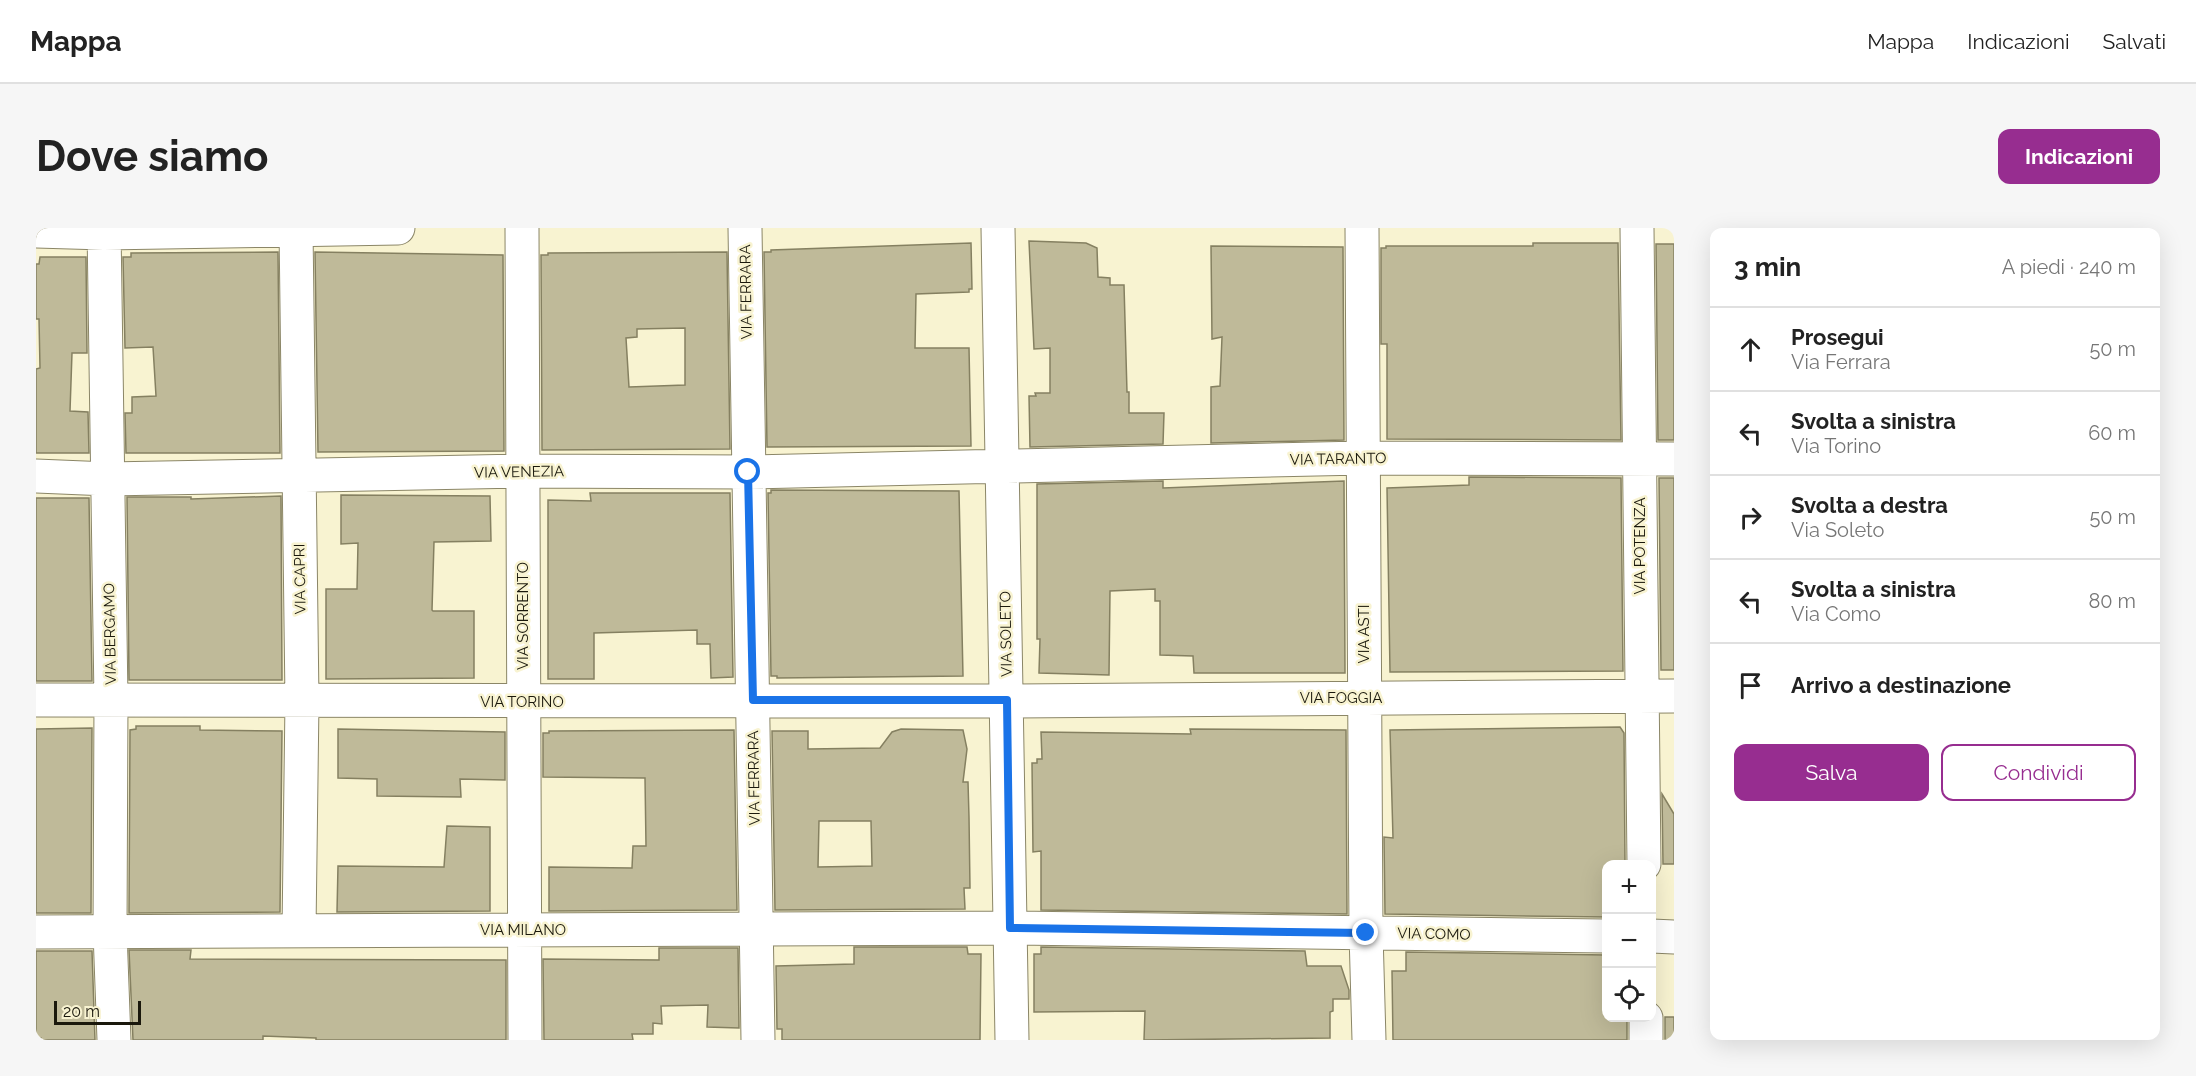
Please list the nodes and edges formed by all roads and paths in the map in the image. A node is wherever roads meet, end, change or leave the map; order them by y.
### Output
1 (398, 228) edge
2 (522, 228) edge
3 (745, 228) edge
4 (998, 228) edge
5 (1362, 228) edge
6 (1637, 228) edge
7 (296, 229) edge
8 (104, 230) edge
9 (36, 231) edge
10 (1363, 458) junction
11 (1674, 459) edge
12 (1639, 460) junction
13 (1002, 466) junction
14 (523, 471) junction
15 (748, 472) junction
16 (36, 476) edge
17 (299, 476) junction
18 (108, 479) junction
19 (1641, 696) junction
20 (1674, 696) edge
21 (1364, 697) junction
22 (36, 700) edge
23 (111, 700) junction
24 (753, 700) junction
25 (1007, 700) junction
26 (302, 701) junction
27 (524, 702) junction
28 (1644, 860) edge
29 (1010, 928) junction
30 (525, 930) junction
31 (756, 930) junction
32 (299, 931) junction
33 (36, 932) edge
34 (110, 932) junction
35 (1366, 933) junction
36 (1602, 936) edge
37 (1656, 936) edge
38 (1674, 937) edge
39 (1646, 1022) edge
40 (114, 1040) edge
41 (525, 1040) edge
42 (758, 1040) edge
43 (1012, 1040) edge
44 (1369, 1040) edge
45 (1646, 1040) edge

1 - 7 street
2 - 14 street, VIA SORRENTO
3 - 15 street, VIA FERRARA
4 - 13 street, VIA SOLETO
5 - 10 street, VIA ASTI
6 - 12 street, VIA POTENZA
7 - 8 street
7 - 17 street, VIA CAPRI
8 - 9 street
8 - 18 street, VIA BERGAMO
10 - 12 street, VIA TARANTO
10 - 13 street, VIA TARANTO
10 - 21 street, VIA ASTI
11 - 12 street, VIA TARANTO
12 - 19 street, VIA POTENZA
13 - 15 street, VIA VENEZIA
13 - 25 street, VIA SOLETO
14 - 15 street, VIA VENEZIA
14 - 17 street, VIA VENEZIA
14 - 27 street, VIA SORRENTO
15 - 24 street, VIA FERRARA
16 - 18 street, VIA VENEZIA
17 - 18 street, VIA VENEZIA
17 - 26 street, VIA CAPRI
18 - 23 street, VIA BERGAMO
19 - 20 street, VIA FOGGIA
19 - 21 street, VIA FOGGIA
19 - 28 street, VIA POTENZA
21 - 25 street, VIA FOGGIA
21 - 35 street, VIA ASTI
22 - 23 street, VIA TORINO
23 - 26 street, VIA TORINO
23 - 34 street, VIA BERGAMO
24 - 25 street, VIA TORINO
24 - 27 street, VIA TORINO
24 - 31 street, VIA FERRARA
25 - 29 street, VIA SOLETO
26 - 27 street, VIA TORINO
26 - 32 street, VIA CAPRI
27 - 30 street, VIA SORRENTO
29 - 31 street, VIA MILANO
29 - 35 street, VIA COMO
29 - 43 street, VIA SOLETO
30 - 31 street, VIA MILANO
30 - 32 street, VIA MILANO
30 - 41 street, VIA SORRENTO
31 - 42 street, VIA FERRARA
32 - 34 street, VIA MILANO
33 - 34 street, VIA MILANO
34 - 40 street, VIA BERGAMO
35 - 36 street, VIA COMO
35 - 44 street, VIA ASTI
37 - 38 street
39 - 45 street

